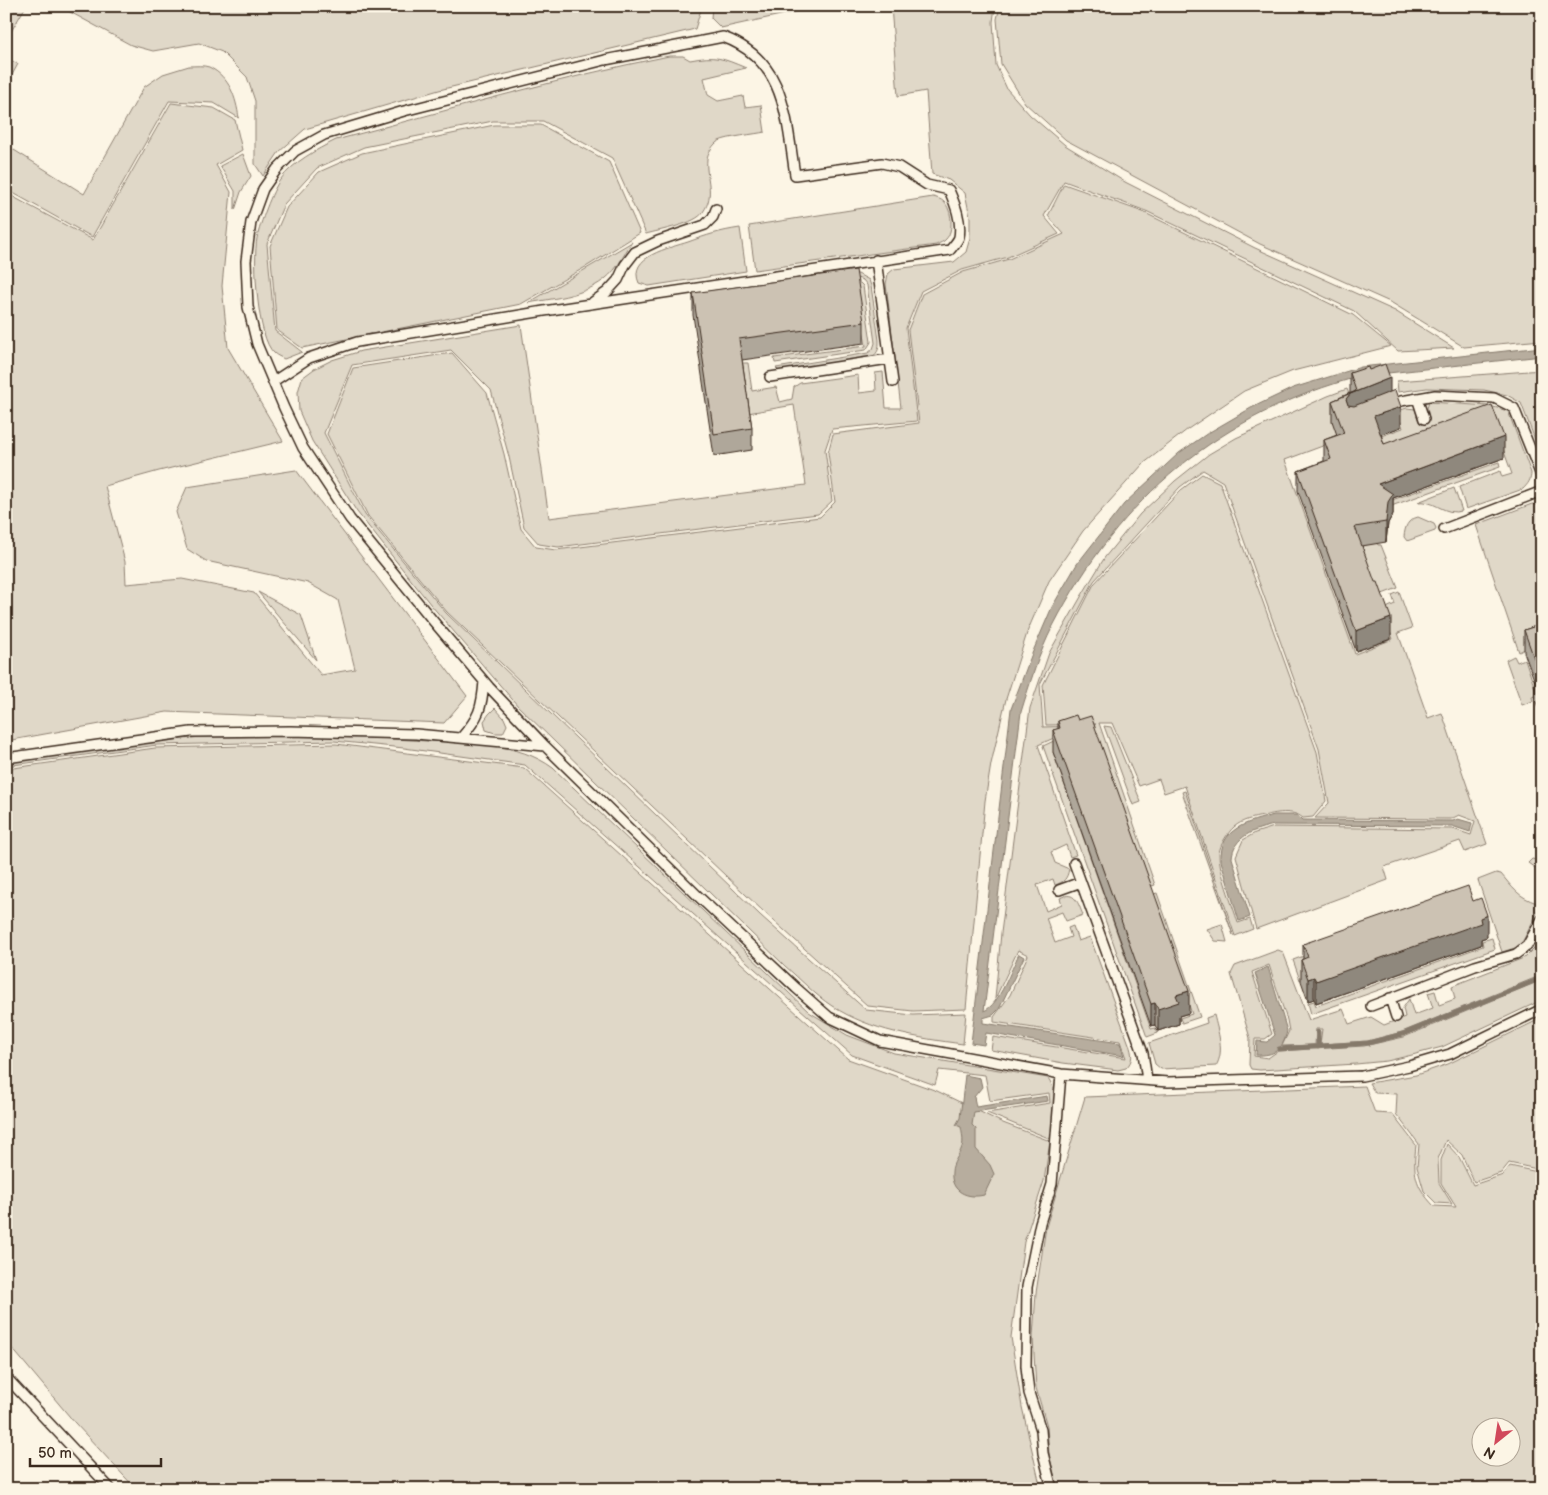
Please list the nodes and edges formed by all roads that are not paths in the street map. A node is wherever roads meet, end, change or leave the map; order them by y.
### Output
1 (716, 209) dead end
2 (876, 260) junction
3 (591, 304) junction
4 (889, 359) junction
5 (770, 377) dead end
6 (274, 381) junction
7 (893, 382) dead end
8 (1417, 398) junction
9 (1376, 411) edge
10 (1424, 419) dead end
11 (1542, 478) edge
12 (1542, 490) edge
13 (1444, 529) dead end
14 (484, 681) junction
15 (461, 738) junction
16 (545, 746) junction
17 (6, 758) edge
18 (1074, 864) dead end
19 (1081, 882) junction
20 (1059, 890) dead end
21 (1542, 919) edge
22 (1390, 998) junction
23 (1371, 1006) dead end
24 (1542, 1009) edge
25 (1396, 1018) dead end
26 (1061, 1074) junction
27 (1146, 1080) junction
28 (6, 1377) edge
29 (111, 1489) edge
30 (1052, 1489) edge

1 - 3 lane
2 - 3 lane
2 - 4 lane
2 - 6 lane
3 - 6 lane
4 - 5 lane
4 - 7 lane
6 - 14 lane
8 - 9 lane
8 - 10 lane
8 - 11 lane
12 - 13 lane
14 - 15 lane
14 - 16 lane
15 - 16 lane
15 - 17 lane
16 - 26 lane
18 - 19 lane
19 - 20 lane
19 - 27 lane
21 - 22 lane
22 - 23 lane
22 - 25 lane
24 - 27 lane
26 - 27 lane
26 - 30 lane
28 - 29 lane

